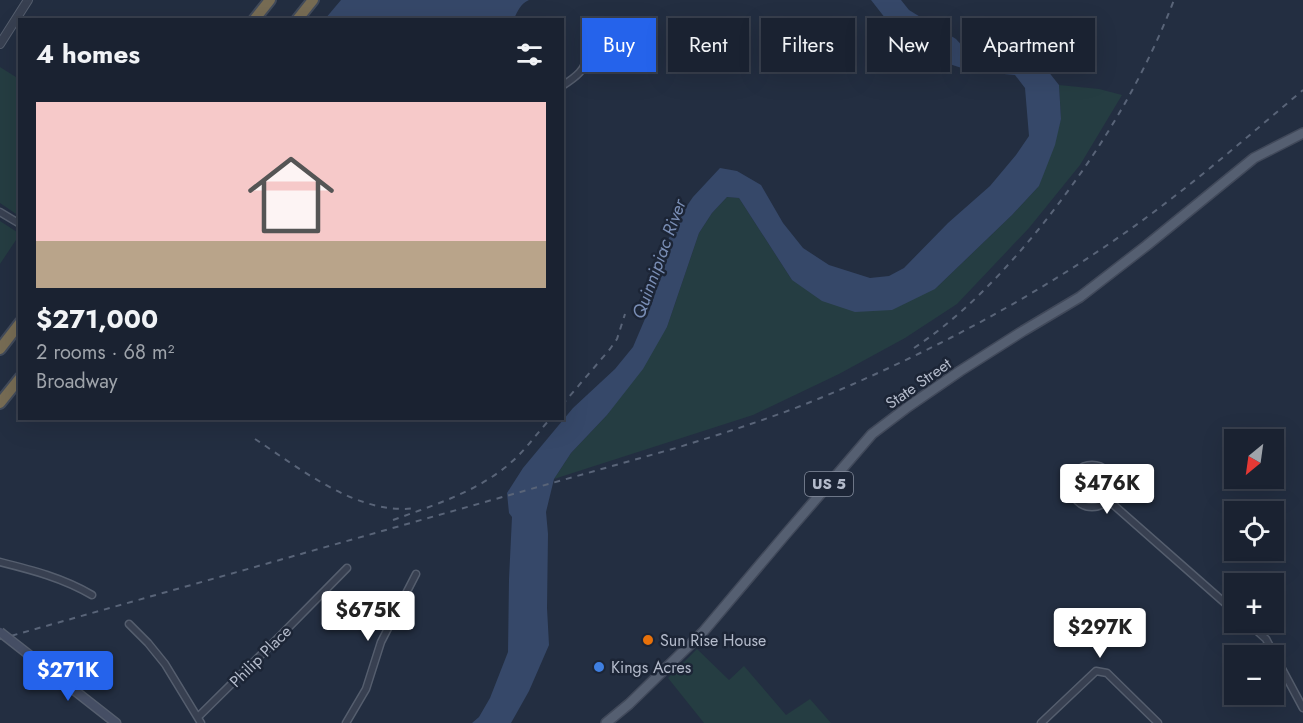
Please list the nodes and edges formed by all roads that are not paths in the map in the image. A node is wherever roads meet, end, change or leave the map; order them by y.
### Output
1 (28, 0) edge
2 (270, 0) edge
3 (313, 0) edge
4 (256, 18) edge
5 (299, 18) edge
6 (0, 44) edge
7 (582, 70) edge
8 (564, 85) edge
9 (1303, 133) edge
10 (0, 212) edge
11 (18, 223) edge
12 (18, 326) edge
13 (0, 349) edge
14 (18, 380) edge
15 (0, 403) edge
16 (1108, 500) junction
17 (0, 562) edge
18 (347, 568) dead end
19 (416, 574) dead end
20 (92, 595) dead end
21 (1224, 602) edge
22 (129, 624) dead end
23 (0, 632) edge
24 (1259, 633) edge
25 (1303, 708) edge
26 (199, 720) edge
27 (116, 723) edge
28 (346, 723) edge
29 (606, 723) edge
30 (1041, 723) edge
31 (1158, 723) edge

1 - 6 street
2 - 4 highway
3 - 5 highway
7 - 8 street
9 - 29 main road, State Street / US 5
10 - 11 street
12 - 13 highway
14 - 15 highway
16 - 16 street
16 - 21 street
17 - 20 street
18 - 26 street, Philip Place
19 - 28 street
22 - 26 street
23 - 27 main road, bridge
24 - 25 street
30 - 31 street

